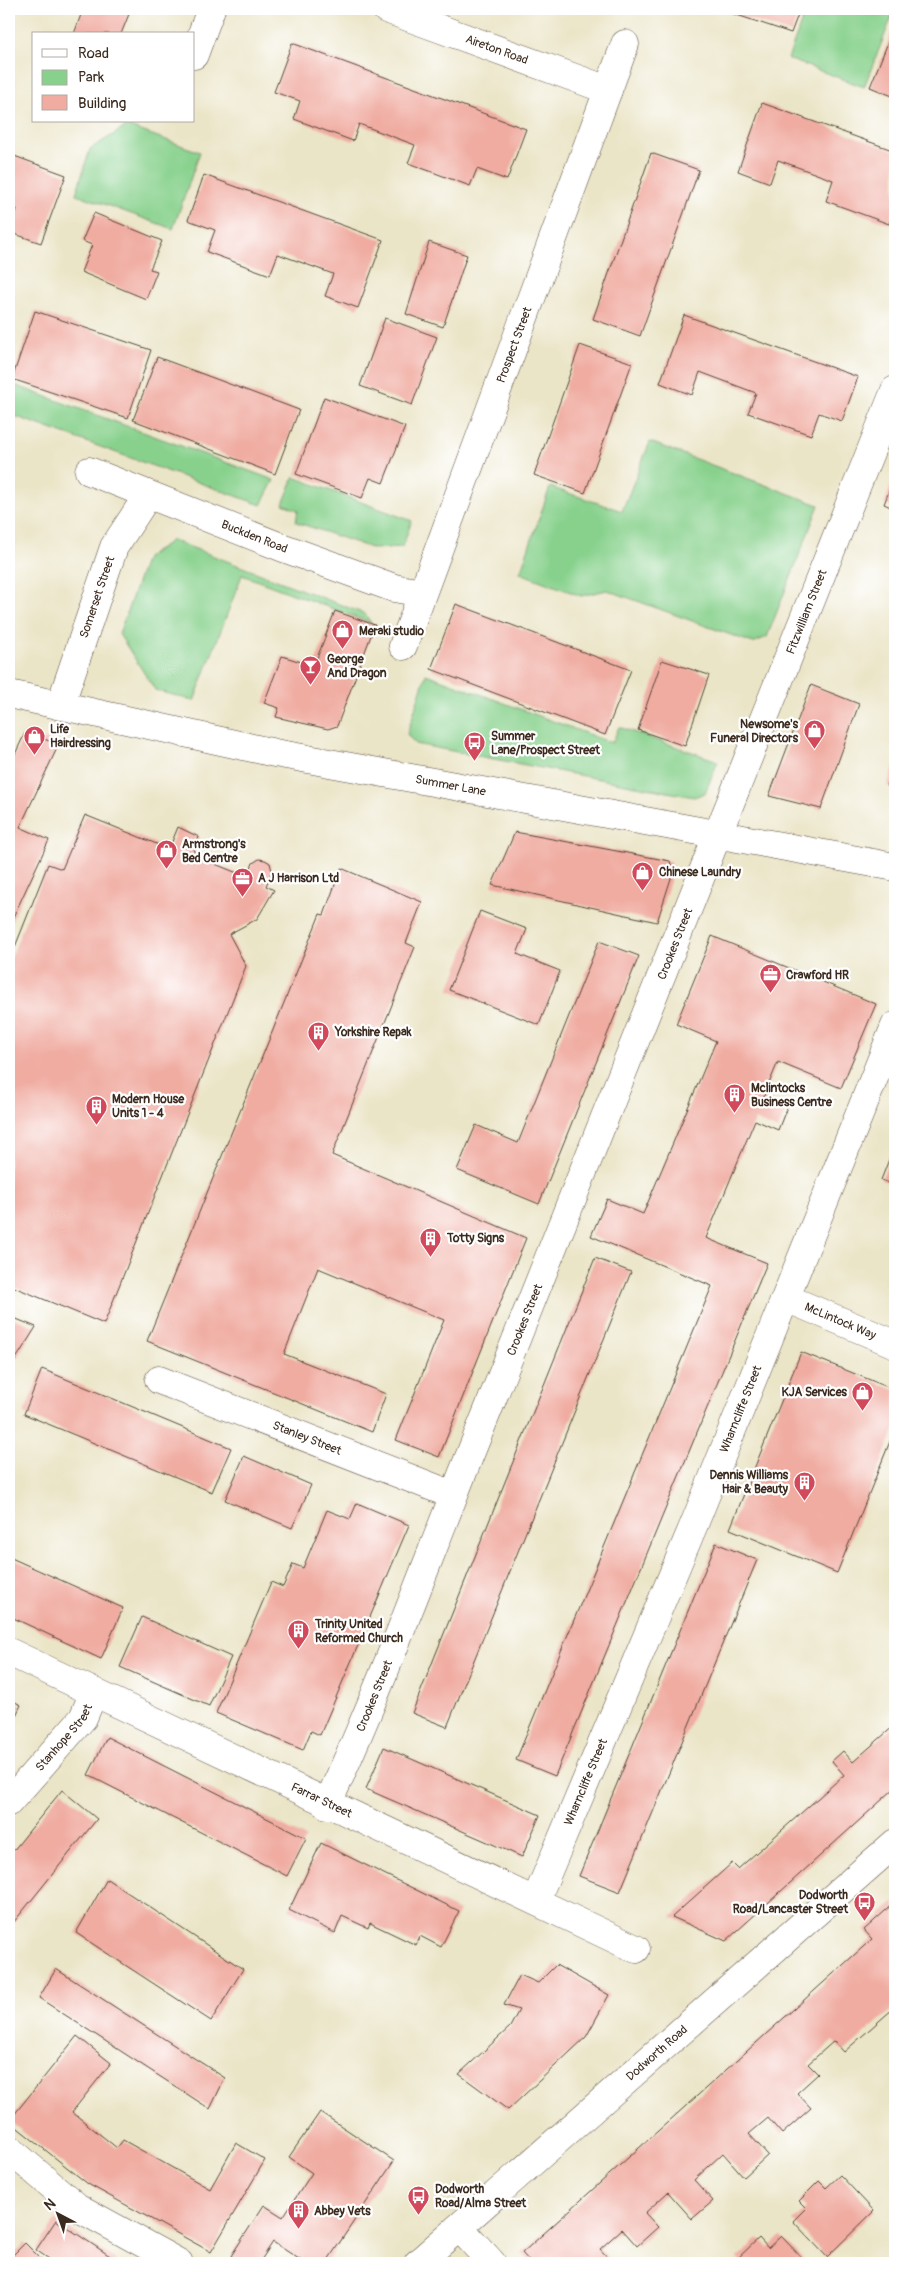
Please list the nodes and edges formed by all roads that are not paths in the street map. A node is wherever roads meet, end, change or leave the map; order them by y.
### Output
1 (211, 9) edge
2 (386, 9) edge
3 (625, 44) dead end
4 (195, 52) edge
5 (608, 90) junction
6 (895, 390) edge
7 (89, 471) dead end
8 (148, 495) junction
9 (422, 593) junction
10 (403, 646) dead end
11 (9, 694) edge
12 (60, 706) junction
13 (718, 834) junction
14 (895, 867) edge
15 (895, 1026) edge
16 (786, 1298) junction
17 (895, 1344) edge
18 (160, 1380) dead end
19 (453, 1495) junction
20 (9, 1652) edge
21 (94, 1692) junction
22 (9, 1802) edge
23 (327, 1805) junction
24 (895, 1843) edge
25 (536, 1900) junction
26 (636, 1949) dead end
27 (9, 2149) edge
28 (459, 2227) junction
29 (179, 2263) edge
30 (418, 2263) edge
31 (492, 2263) edge

1 - 4 main road
2 - 5 main road, Aireton Road
3 - 5 main road, Prospect Street
5 - 9 main road, Prospect Street
6 - 13 main road, Fitzwilliam Street
7 - 8 main road, Buckden Road
8 - 9 main road, Buckden Road
8 - 12 main road, Somerset Street
9 - 10 main road, Prospect Street
11 - 12 main road, Summer Lane
12 - 13 main road, Summer Lane
13 - 14 main road, Summer Lane
13 - 19 main road, Crookes Street
15 - 16 main road, Wharncliffe Street
16 - 17 main road, McLintock Way
16 - 25 main road, Wharncliffe Street
18 - 19 main road, Stanley Street
19 - 23 main road, Crookes Street
20 - 21 main road, Farrar Street
21 - 22 main road, Stanhope Street
21 - 23 main road, Farrar Street
23 - 25 main road, Farrar Street
24 - 28 main road, Dodworth Road
25 - 26 main road, Farrar Street
27 - 29 main road
28 - 30 main road, Dodworth Road
28 - 31 main road

